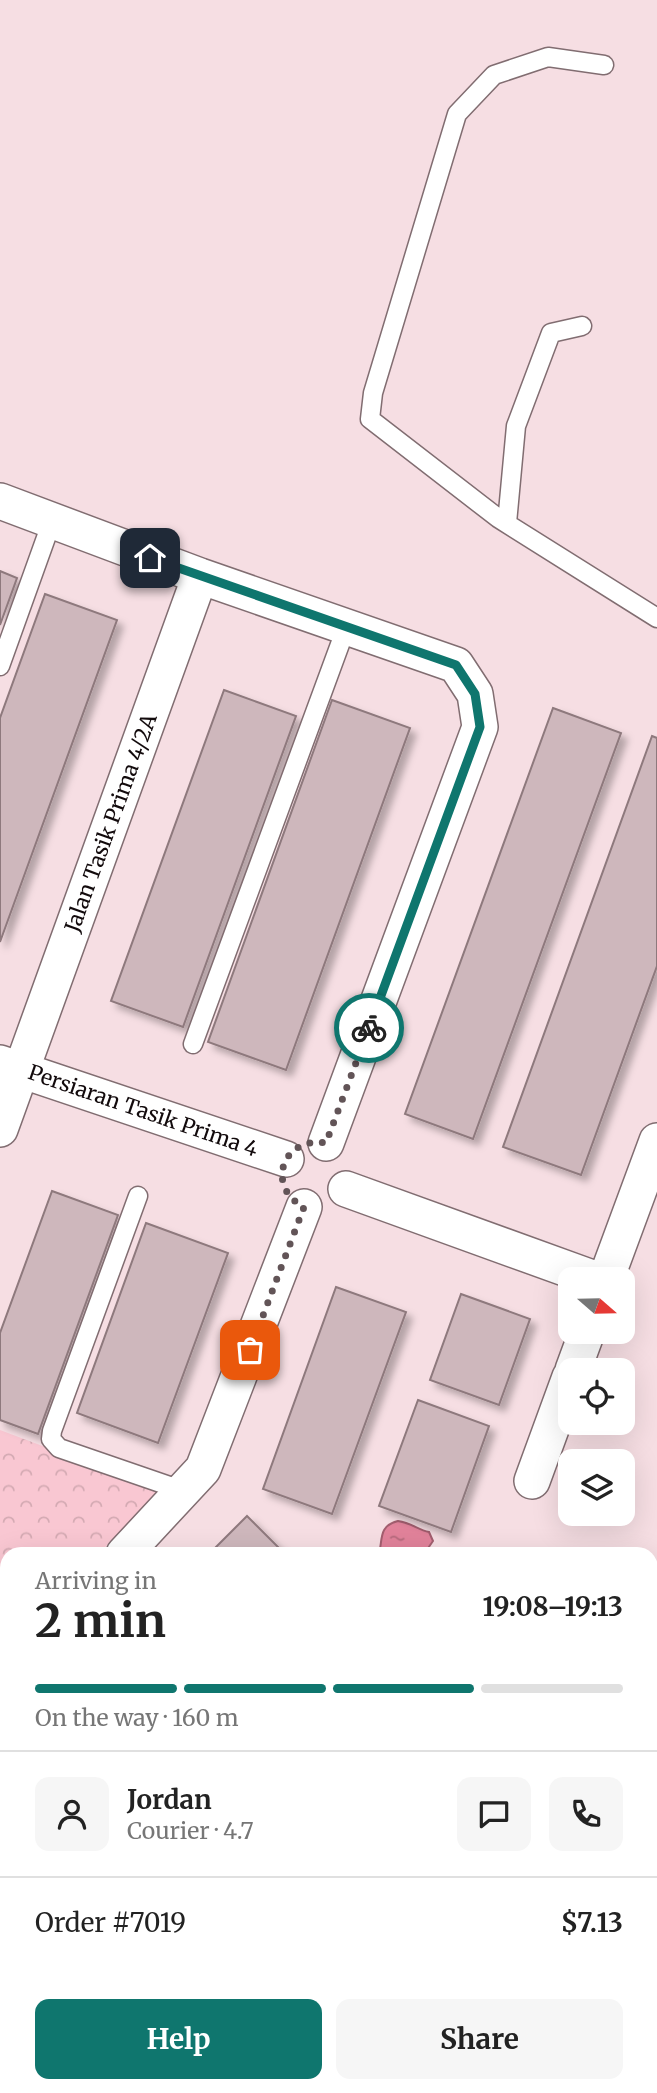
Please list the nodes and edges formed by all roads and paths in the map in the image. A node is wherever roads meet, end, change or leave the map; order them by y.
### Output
1 (604, 65) dead end
2 (582, 327) dead end
3 (0, 501) edge
4 (52, 520) junction
5 (506, 523) junction
6 (200, 576) junction
7 (657, 618) edge
8 (346, 628) junction
9 (0, 666) edge
10 (193, 1045) dead end
11 (11, 1067) edge
12 (0, 1129) edge
13 (657, 1141) edge
14 (326, 1143) junction
15 (286, 1159) junction
16 (346, 1189) junction
17 (138, 1196) dead end
18 (304, 1207) junction
19 (562, 1267) edge
20 (610, 1267) edge
21 (558, 1410) edge
22 (532, 1481) dead end
23 (184, 1492) junction
24 (131, 1547) edge

1 - 5 lane
2 - 5 lane
3 - 4 street
4 - 6 street
4 - 9 lane
5 - 7 lane
6 - 8 street
6 - 11 street, Jalan Tasik Prima 4/2A
8 - 10 lane
8 - 14 street
11 - 12 street, Jalan Tasik Prima 4/2A
11 - 15 street, Persiaran Tasik Prima 4
13 - 20 street
14 - 15 street
14 - 16 street
15 - 18 street
16 - 18 street
16 - 19 street
17 - 23 lane
18 - 23 street
21 - 22 street
23 - 24 street

